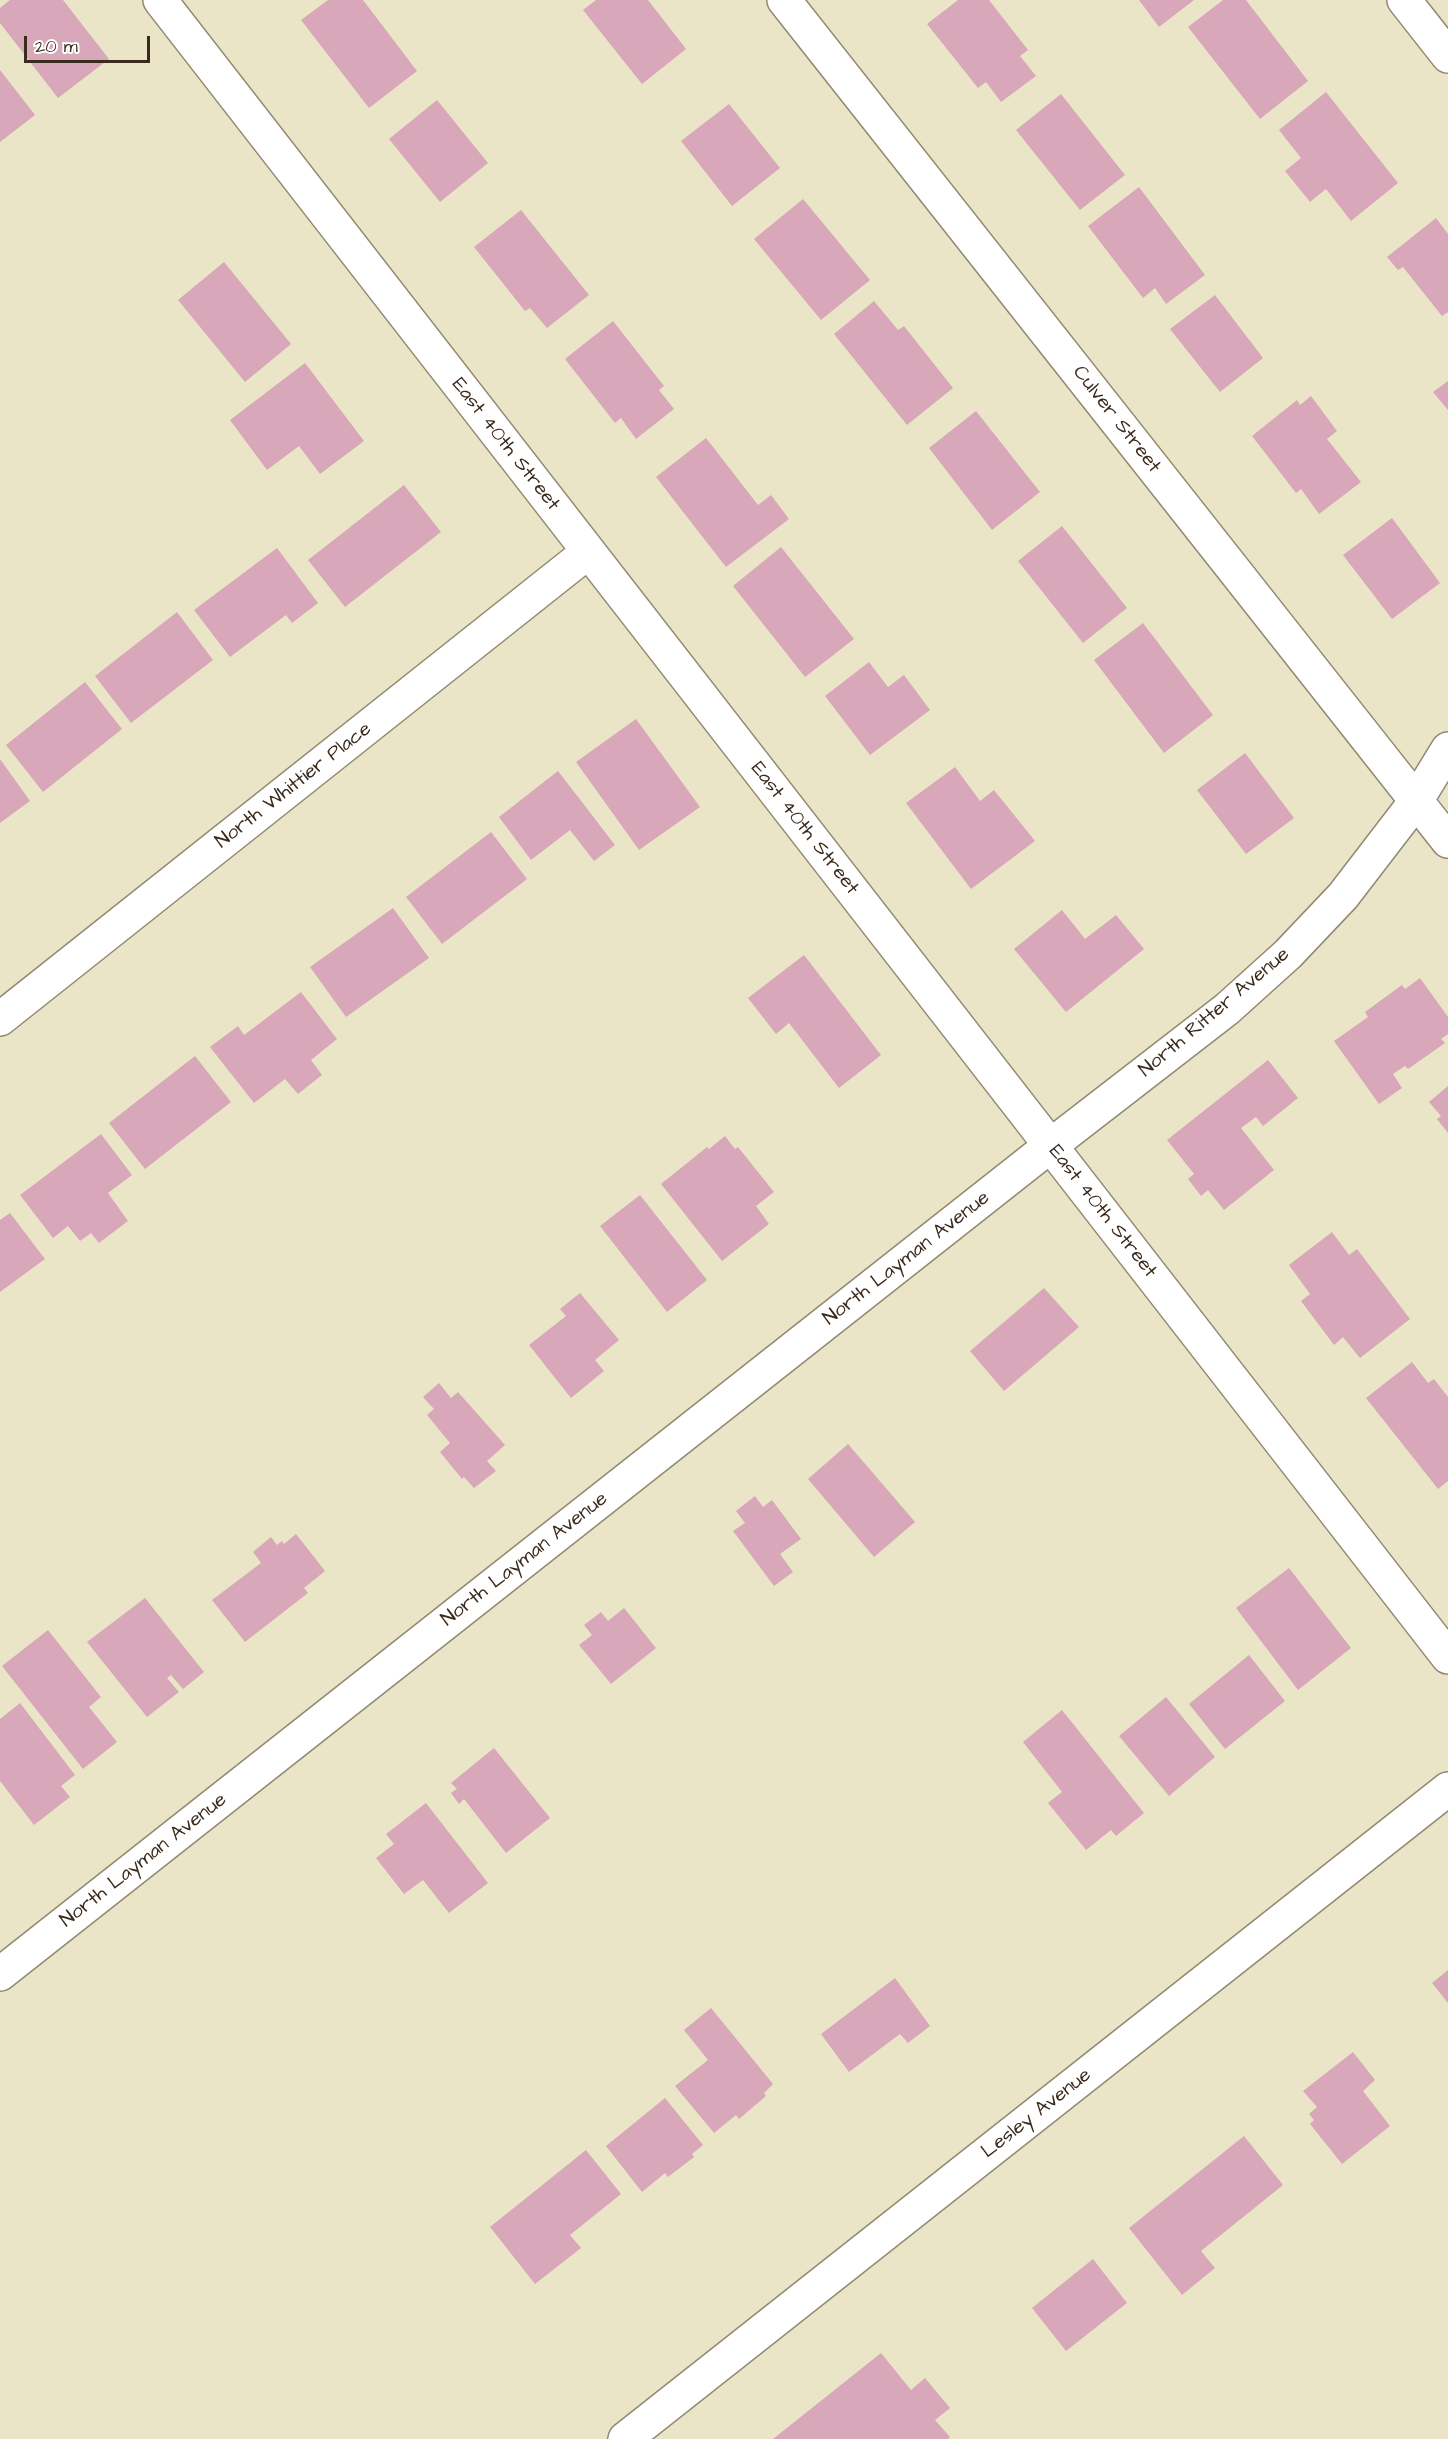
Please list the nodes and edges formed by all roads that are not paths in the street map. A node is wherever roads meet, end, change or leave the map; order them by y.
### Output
1 (160, 0) edge
2 (784, 0) edge
3 (1404, 0) edge
4 (1448, 56) edge
5 (588, 552) junction
6 (1448, 748) edge
7 (1416, 801) junction
8 (1448, 841) edge
9 (0, 1019) edge
10 (1050, 1146) junction
11 (1448, 1656) edge
12 (1448, 1789) edge
13 (0, 1974) edge
14 (625, 2439) edge

1 - 5 street, East 40th Street
2 - 7 street, Culver Street
3 - 4 street
5 - 9 street, North Whittier Place
5 - 10 street, East 40th Street
6 - 7 street, North Ritter Avenue
7 - 8 street, Culver Street
7 - 10 street, North Ritter Avenue
10 - 11 street, East 40th Street
10 - 13 street, North Layman Avenue
12 - 14 street, Lesley Avenue

